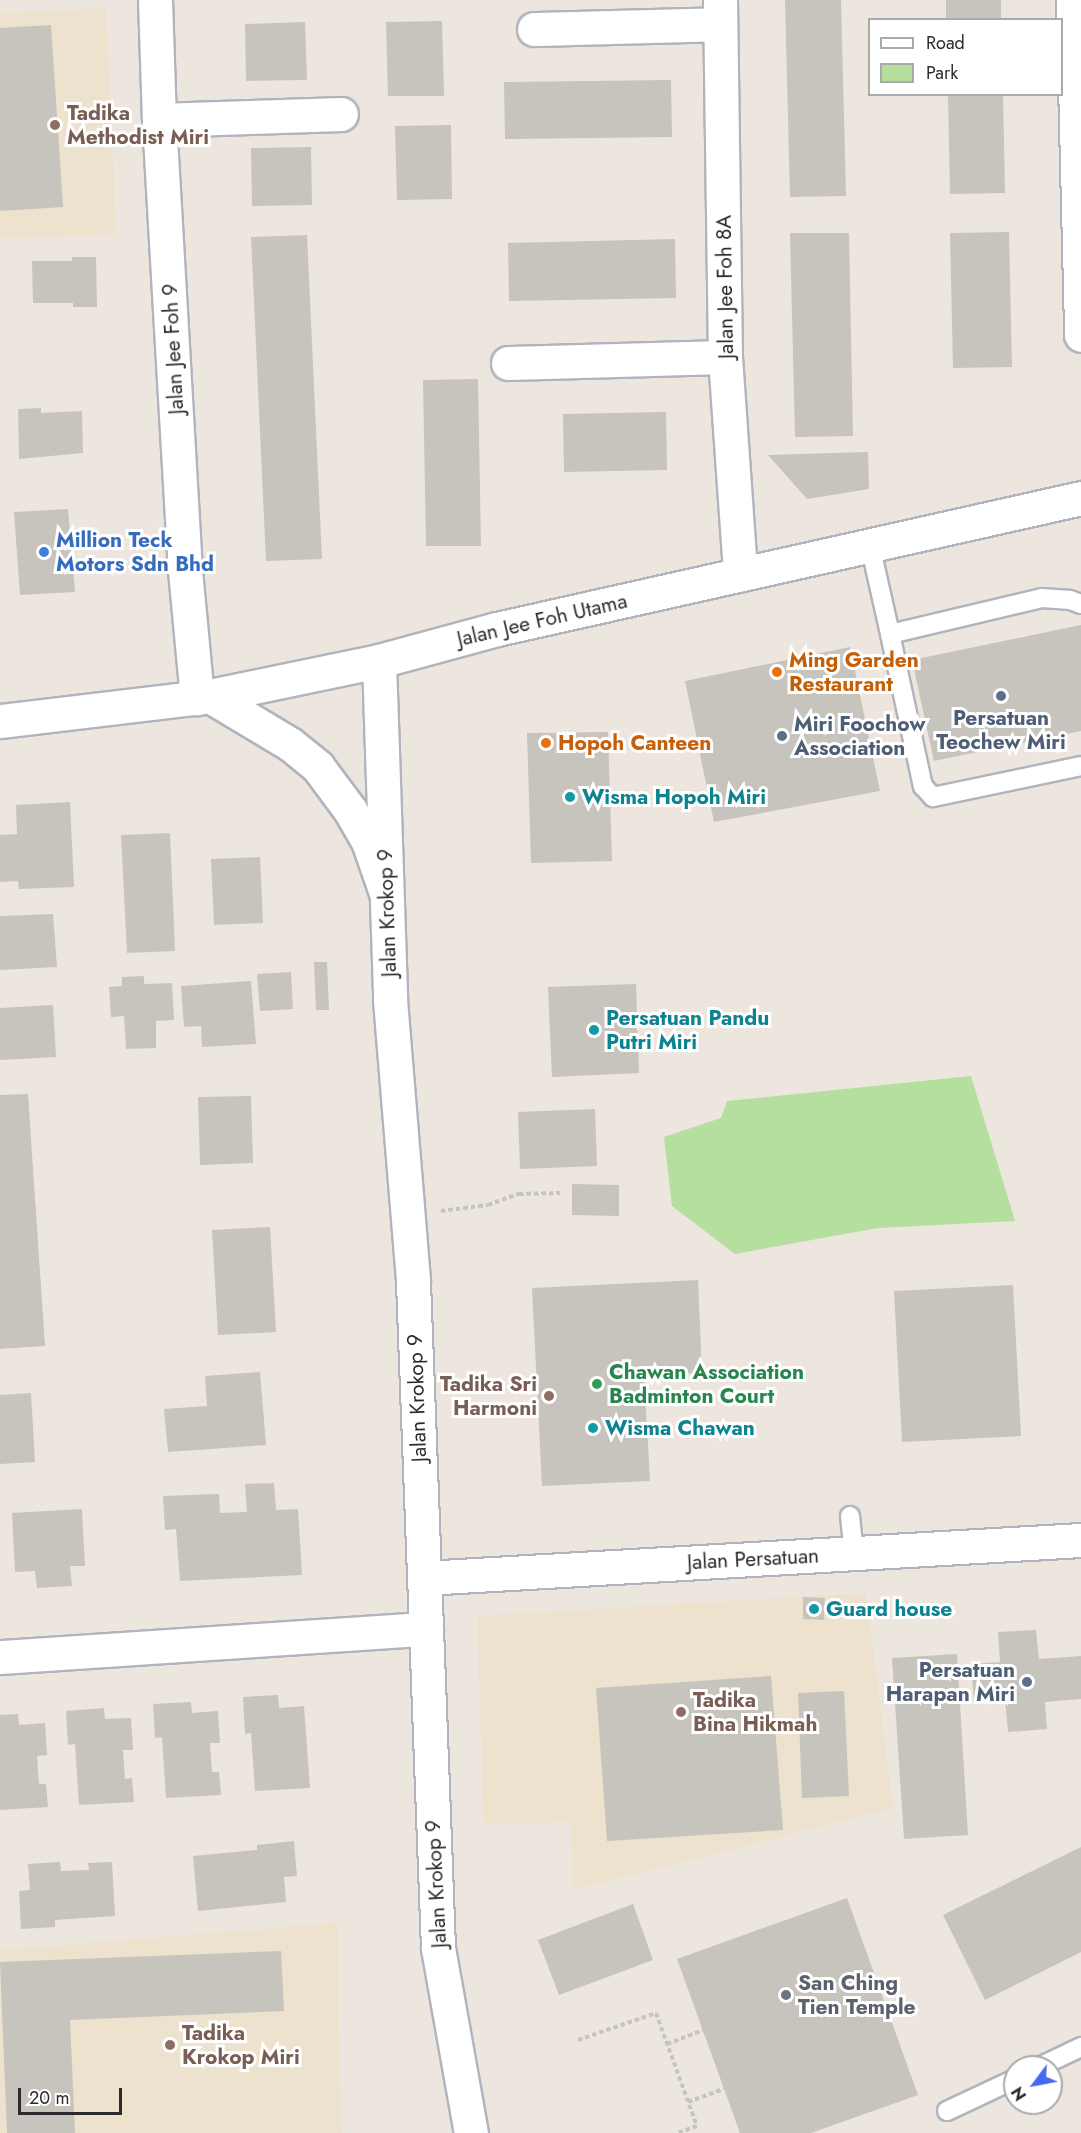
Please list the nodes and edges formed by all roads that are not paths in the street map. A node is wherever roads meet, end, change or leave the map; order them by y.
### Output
1 (155, 0) edge
2 (1073, 0) edge
3 (720, 12) edge
4 (534, 29) dead end
5 (341, 114) dead end
6 (159, 120) junction
7 (1081, 335) edge
8 (725, 357) junction
9 (508, 363) dead end
10 (1081, 498) edge
11 (870, 545) junction
12 (740, 574) junction
13 (1081, 604) edge
14 (890, 634) junction
15 (379, 661) junction
16 (203, 697) junction
17 (0, 721) edge
18 (1081, 766) edge
19 (386, 892) junction
20 (850, 1516) dead end
21 (1081, 1540) edge
22 (854, 1553) junction
23 (424, 1578) junction
24 (426, 1629) junction
25 (0, 1657) edge
26 (1081, 2047) edge
27 (1063, 2056) edge
28 (1003, 2085) edge
29 (946, 2111) dead end
30 (471, 2133) edge

1 - 6 street, Jalan Jee Foh 9
2 - 7 street
3 - 4 street
3 - 8 street, Jalan Jee Foh 8A
5 - 6 street
6 - 16 street, Jalan Jee Foh 9
8 - 9 street
8 - 12 street, Jalan Jee Foh 8A
10 - 11 street, Jalan Jee Foh Utama
11 - 12 street, Jalan Jee Foh Utama
11 - 14 lane
12 - 15 street, Jalan Jee Foh Utama
13 - 14 lane
14 - 18 lane
15 - 16 street, Jalan Jee Foh Utama
15 - 19 street, Jalan Krokop 9
16 - 17 street, Jalan Jee Foh Utama
16 - 19 street
19 - 23 street, Jalan Krokop 9
20 - 22 lane
21 - 22 street, Jalan Persatuan
22 - 23 street, Jalan Persatuan
23 - 24 street, Jalan Krokop 9
24 - 25 street
24 - 30 street, Jalan Krokop 9
26 - 27 lane
28 - 29 lane

